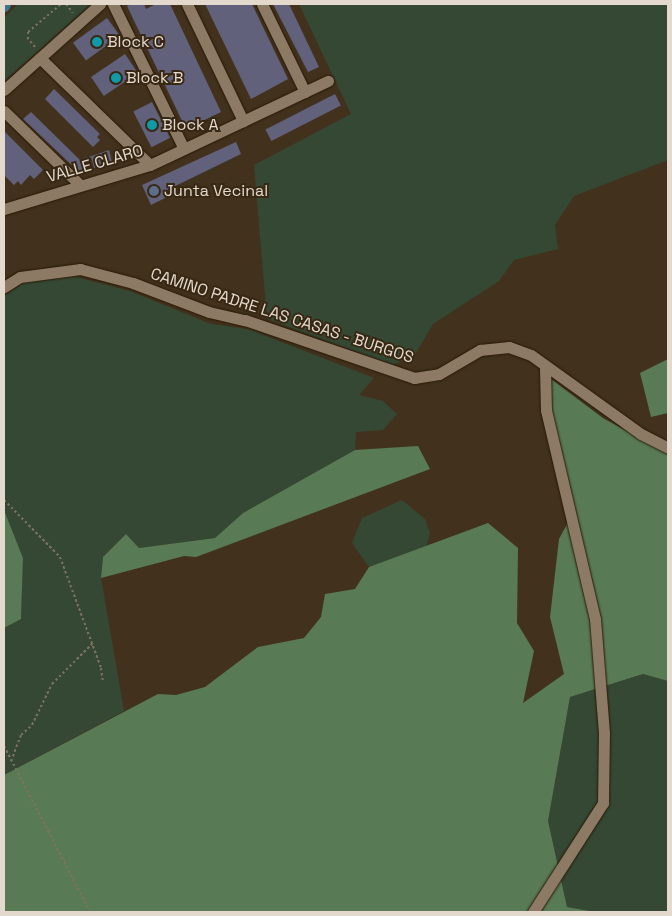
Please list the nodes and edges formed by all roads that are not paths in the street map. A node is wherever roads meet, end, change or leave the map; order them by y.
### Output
1 (100, 4) edge
2 (113, 4) edge
3 (187, 4) edge
4 (262, 4) edge
5 (37, 53) junction
6 (328, 81) dead end
7 (4, 90) edge
8 (305, 92) junction
9 (4, 111) edge
10 (244, 121) junction
11 (184, 149) junction
12 (150, 165) junction
13 (80, 185) junction
14 (6, 203) edge
15 (4, 287) edge
16 (545, 368) junction
17 (668, 448) edge
18 (533, 912) edge

1 - 5 street
2 - 11 street
3 - 10 street
4 - 8 street
5 - 7 street
5 - 12 street
6 - 8 street, VALLE CLARO
8 - 10 street, VALLE CLARO
9 - 13 street
10 - 11 street, VALLE CLARO
11 - 12 street, VALLE CLARO
12 - 13 street, VALLE CLARO
13 - 14 street, VALLE CLARO
15 - 16 street, CAMINO PADRE LAS CASAS - BURGOS
16 - 17 street, CAMINO PADRE LAS CASAS - BURGOS
16 - 18 street

